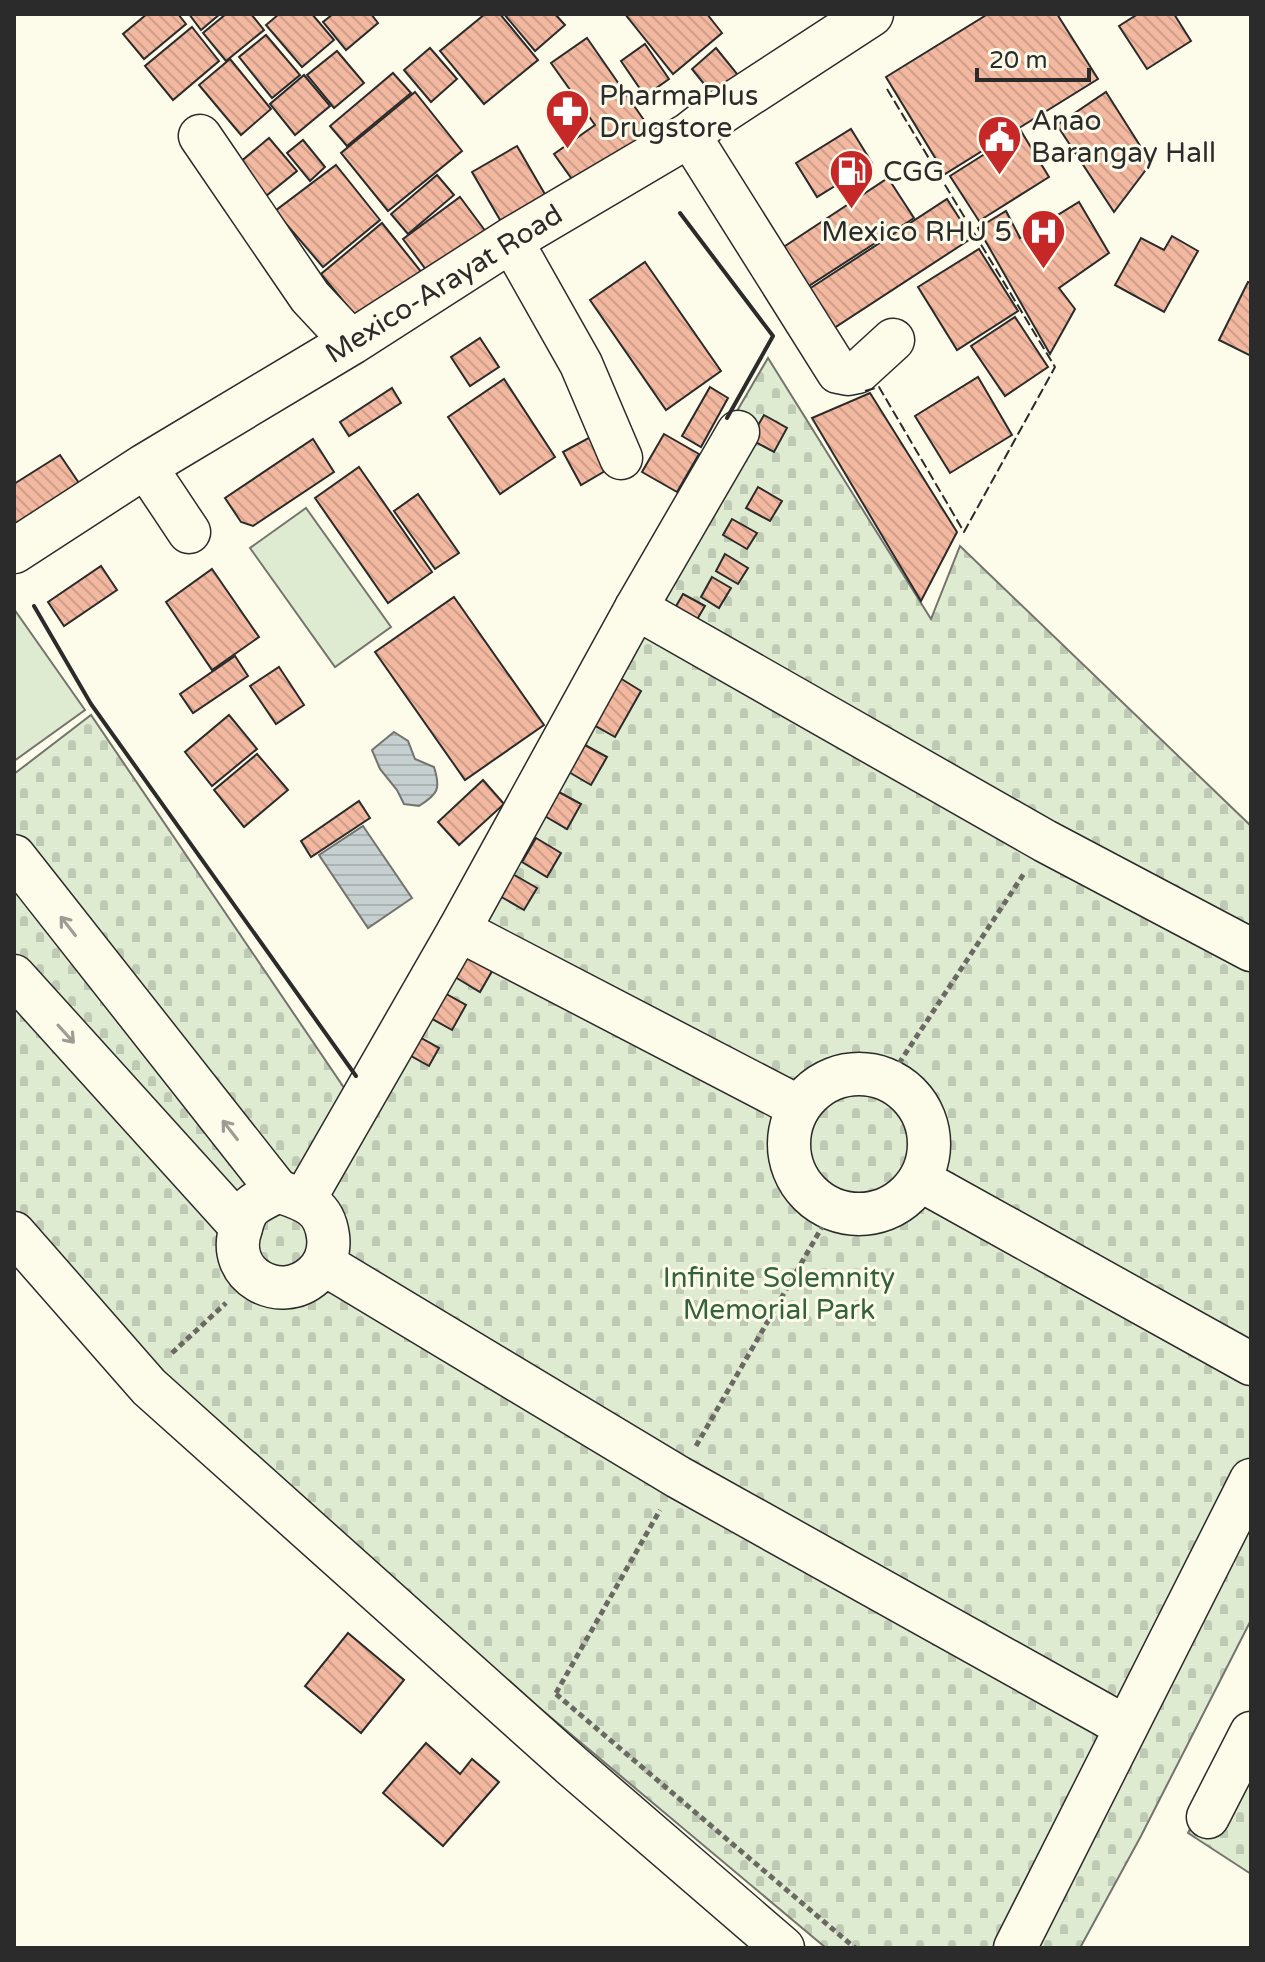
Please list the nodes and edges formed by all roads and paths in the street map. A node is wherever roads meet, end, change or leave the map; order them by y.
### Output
1 (871, 14) edge
2 (689, 135) junction
3 (200, 136) dead end
4 (511, 240) junction
5 (893, 340) dead end
6 (352, 342) junction
7 (738, 432) dead end
8 (621, 458) dead end
9 (145, 466) junction
10 (189, 532) dead end
11 (14, 551) edge
12 (636, 608) junction
13 (1045, 841) junction
14 (14, 856) edge
15 (459, 930) junction
16 (1251, 950) edge
17 (14, 976) edge
18 (888, 1080) junction
19 (799, 1107) junction
20 (920, 1180) junction
21 (291, 1195) junction
22 (241, 1227) junction
23 (14, 1233) edge
24 (324, 1264) junction
25 (254, 1278) junction
26 (168, 1358) dead end
27 (1251, 1364) edge
28 (1251, 1480) edge
29 (556, 1693) dead end
30 (1126, 1727) junction
31 (1251, 1733) edge
32 (1208, 1817) dead end
33 (783, 1948) edge
34 (855, 1948) edge
35 (1015, 1948) edge

1 - 2 main road, Mexico-Arayat Road
2 - 4 main road, Mexico-Arayat Road
2 - 5 street
3 - 6 street
4 - 6 main road, Mexico-Arayat Road
4 - 8 street
6 - 9 main road, Mexico-Arayat Road
7 - 12 street
9 - 10 street
9 - 11 main road, Mexico-Arayat Road
12 - 13 street
12 - 15 street
13 - 16 street
13 - 18 path
21 -> 14 street
15 - 19 street
15 - 21 street
17 -> 22 street
18 - 19 street
18 - 20 street
19 - 20 street
20 - 27 street
21 - 22 street
21 - 24 street
22 - 25 street
23 - 33 street
24 - 25 street
24 - 30 street
25 - 26 path
28 - 30 street
29 - 34 path
30 - 35 street
31 - 32 street

